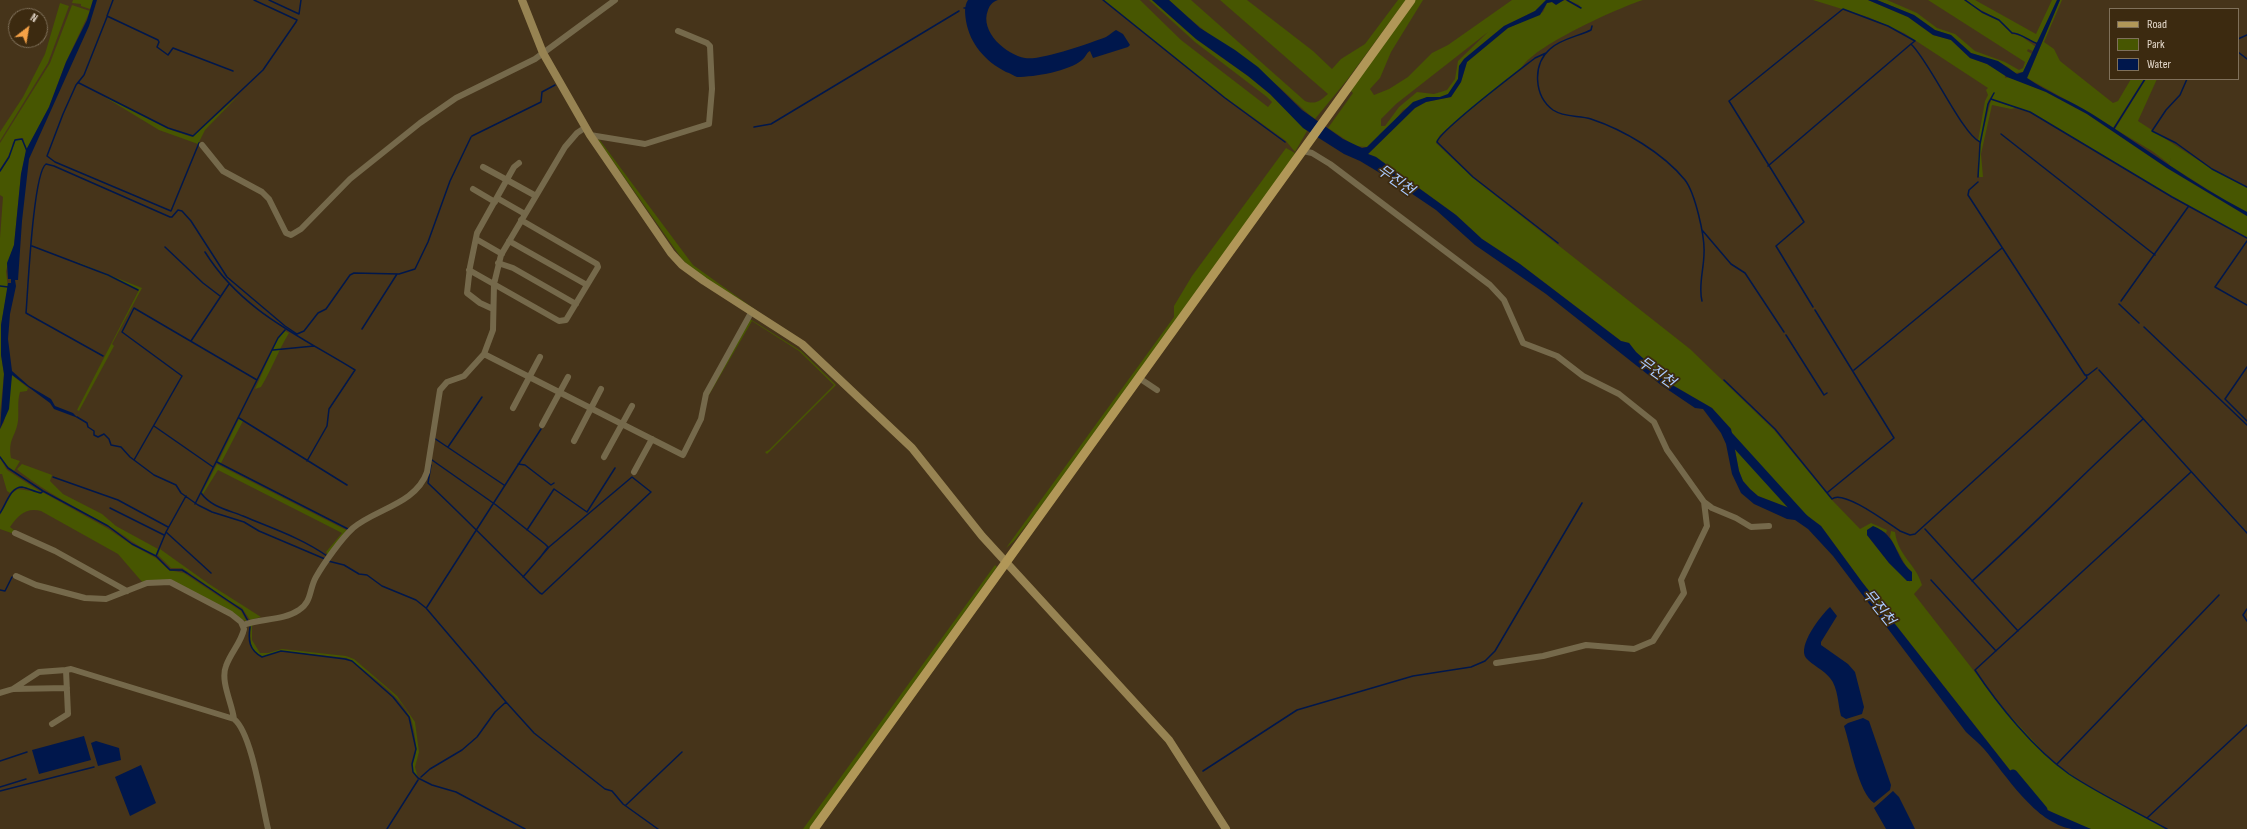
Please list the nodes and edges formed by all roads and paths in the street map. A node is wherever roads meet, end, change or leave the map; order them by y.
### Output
1 (522, 0) edge
2 (616, 0) edge
3 (1411, 0) edge
4 (678, 31) dead end
5 (543, 53) junction
6 (586, 127) junction
7 (590, 135) junction
8 (202, 145) dead end
9 (1305, 148) junction
10 (519, 163) dead end
11 (482, 167) dead end
12 (507, 180) junction
13 (473, 189) dead end
14 (536, 196) junction
15 (496, 200) junction
16 (525, 214) junction
17 (521, 220) junction
18 (476, 239) junction
19 (509, 241) junction
20 (502, 254) junction
21 (498, 263) junction
22 (469, 270) junction
23 (494, 284) junction
24 (587, 286) junction
25 (576, 304) junction
26 (493, 309) junction
27 (752, 311) junction
28 (484, 354) junction
29 (540, 357) dead end
30 (529, 377) junction
31 (568, 377) dead end
32 (1139, 378) junction
33 (601, 389) dead end
34 (1157, 390) dead end
35 (560, 392) junction
36 (632, 406) dead end
37 (513, 408) dead end
38 (591, 408) junction
39 (622, 424) junction
40 (542, 425) dead end
41 (652, 439) junction
42 (574, 441) dead end
43 (604, 457) dead end
44 (634, 472) dead end
45 (1704, 502) junction
46 (1769, 526) dead end
47 (15, 533) dead end
48 (1007, 562) junction
49 (16, 576) dead end
50 (127, 592) junction
51 (243, 625) junction
52 (1496, 663) dead end
53 (66, 670) junction
54 (67, 688) junction
55 (14, 689) junction
56 (0, 693) edge
57 (234, 719) junction
58 (52, 724) dead end
59 (268, 829) edge
60 (814, 829) edge
61 (1226, 829) edge

1 - 5 main road
2 - 5 street
3 - 9 main road
4 - 7 street
5 - 6 main road
5 - 8 street
6 - 7 main road
6 - 14 street
7 - 27 main road
9 - 32 main road
9 - 45 street
10 - 12 street
11 - 12 street
12 - 14 street
12 - 15 street
13 - 15 street
14 - 16 street
15 - 16 street
15 - 18 street
16 - 17 street
17 - 19 street
17 - 24 street
18 - 20 street
18 - 22 street
19 - 20 street
19 - 24 street
20 - 21 street
21 - 23 street
21 - 25 street
22 - 23 street
22 - 26 street
23 - 25 street
23 - 26 street
24 - 25 street
26 - 28 street
27 - 41 street
27 - 48 main road
28 - 30 street
28 - 51 street
29 - 30 street
30 - 35 street
30 - 37 street
31 - 35 street
32 - 34 street
32 - 48 main road
33 - 38 street
35 - 38 street
35 - 40 street
36 - 39 street
38 - 39 street
38 - 42 street
39 - 41 street
39 - 43 street
41 - 44 street
45 - 46 street
45 - 52 street
47 - 50 street
48 - 60 main road
48 - 61 main road
49 - 50 street
50 - 51 street
51 - 57 street
53 - 54 street
53 - 55 street
53 - 57 street
54 - 55 street
54 - 58 street
55 - 56 street
57 - 59 street

